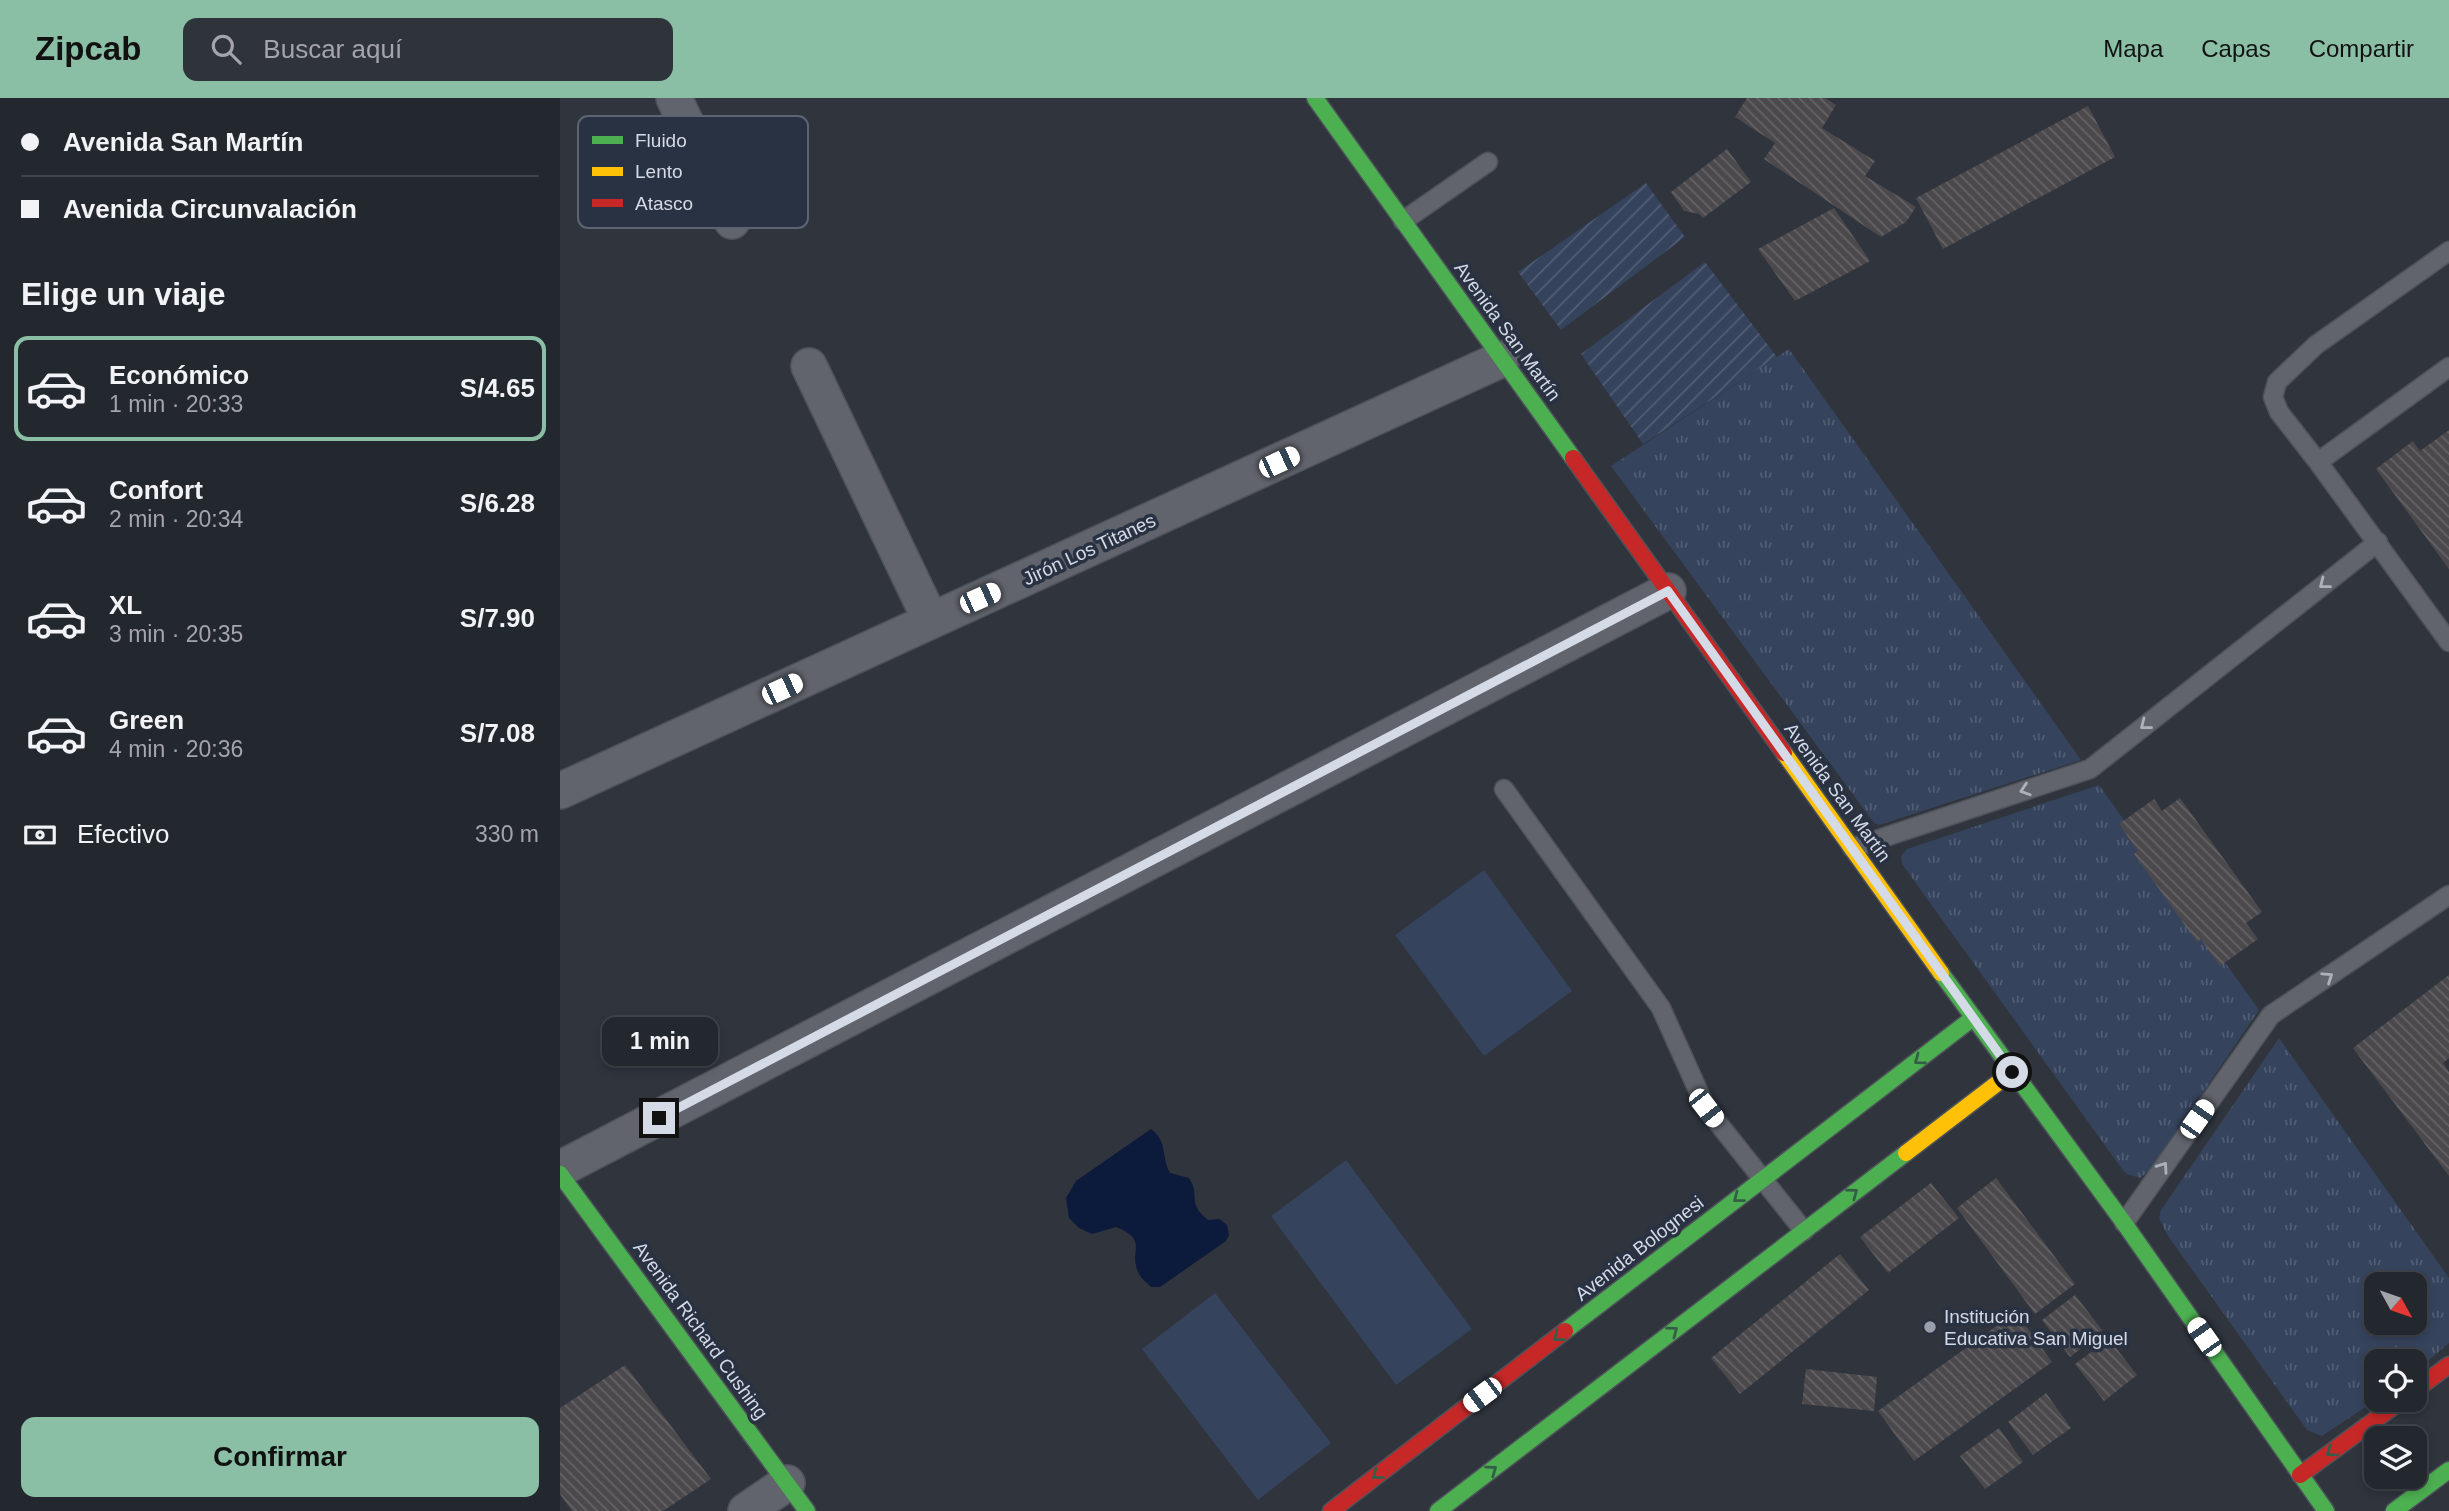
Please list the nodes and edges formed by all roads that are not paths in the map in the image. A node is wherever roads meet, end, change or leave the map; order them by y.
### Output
1 (674, 98) edge
2 (1315, 98) edge
3 (682, 116) edge
4 (1488, 162) dead end
5 (1403, 221) junction
6 (2449, 251) edge
7 (1502, 359) junction
8 (809, 366) dead end
9 (2449, 368) edge
10 (2318, 462) junction
11 (2378, 542) junction
12 (1668, 591) junction
13 (930, 621) junction
14 (2447, 634) edge
15 (1504, 789) dead end
16 (560, 791) edge
17 (1852, 848) junction
18 (2449, 895) edge
19 (1973, 1018) junction
20 (2012, 1072) junction
21 (560, 1172) edge
22 (1762, 1180) junction
23 (2124, 1223) junction
24 (1804, 1231) junction
25 (2449, 1365) edge
26 (2427, 1381) edge
27 (2386, 1412) edge
28 (2449, 1471) edge
29 (2300, 1475) junction
30 (787, 1483) junction
31 (747, 1511) edge
32 (807, 1511) edge
33 (1331, 1511) edge
34 (1438, 1511) edge
35 (2326, 1511) edge
36 (2393, 1511) edge

1 - 3 street
2 - 5 main road, Avenida San Martín
4 - 5 lane
5 - 7 main road, Avenida San Martín
6 - 10 lane
7 - 12 main road, Avenida San Martín
7 - 13 street, Jirón Los Titanes
8 - 13 street
9 - 10 lane
10 - 11 lane
11 - 14 lane
11 -> 17 lane
12 - 17 main road, Avenida San Martín
12 - 21 street
13 - 16 street, Jirón Los Titanes
15 - 22 lane
17 - 19 main road, Avenida San Martín
23 -> 18 lane
19 - 20 main road, Avenida San Martín
19 -> 22 main road, Avenida Bolognesi
20 - 23 main road, Avenida San Martín
24 -> 20 main road
21 - 30 main road, Avenida Richard Cushing
22 - 24 lane
22 -> 33 main road, Avenida Bolognesi
23 - 29 main road, Avenida San Martín
34 -> 24 main road
25 - 26 main road
27 -> 29 main road
28 - 36 main road
29 - 35 main road, Avenida San Martín
30 - 31 street
30 - 32 main road, Avenida Richard Cushing

